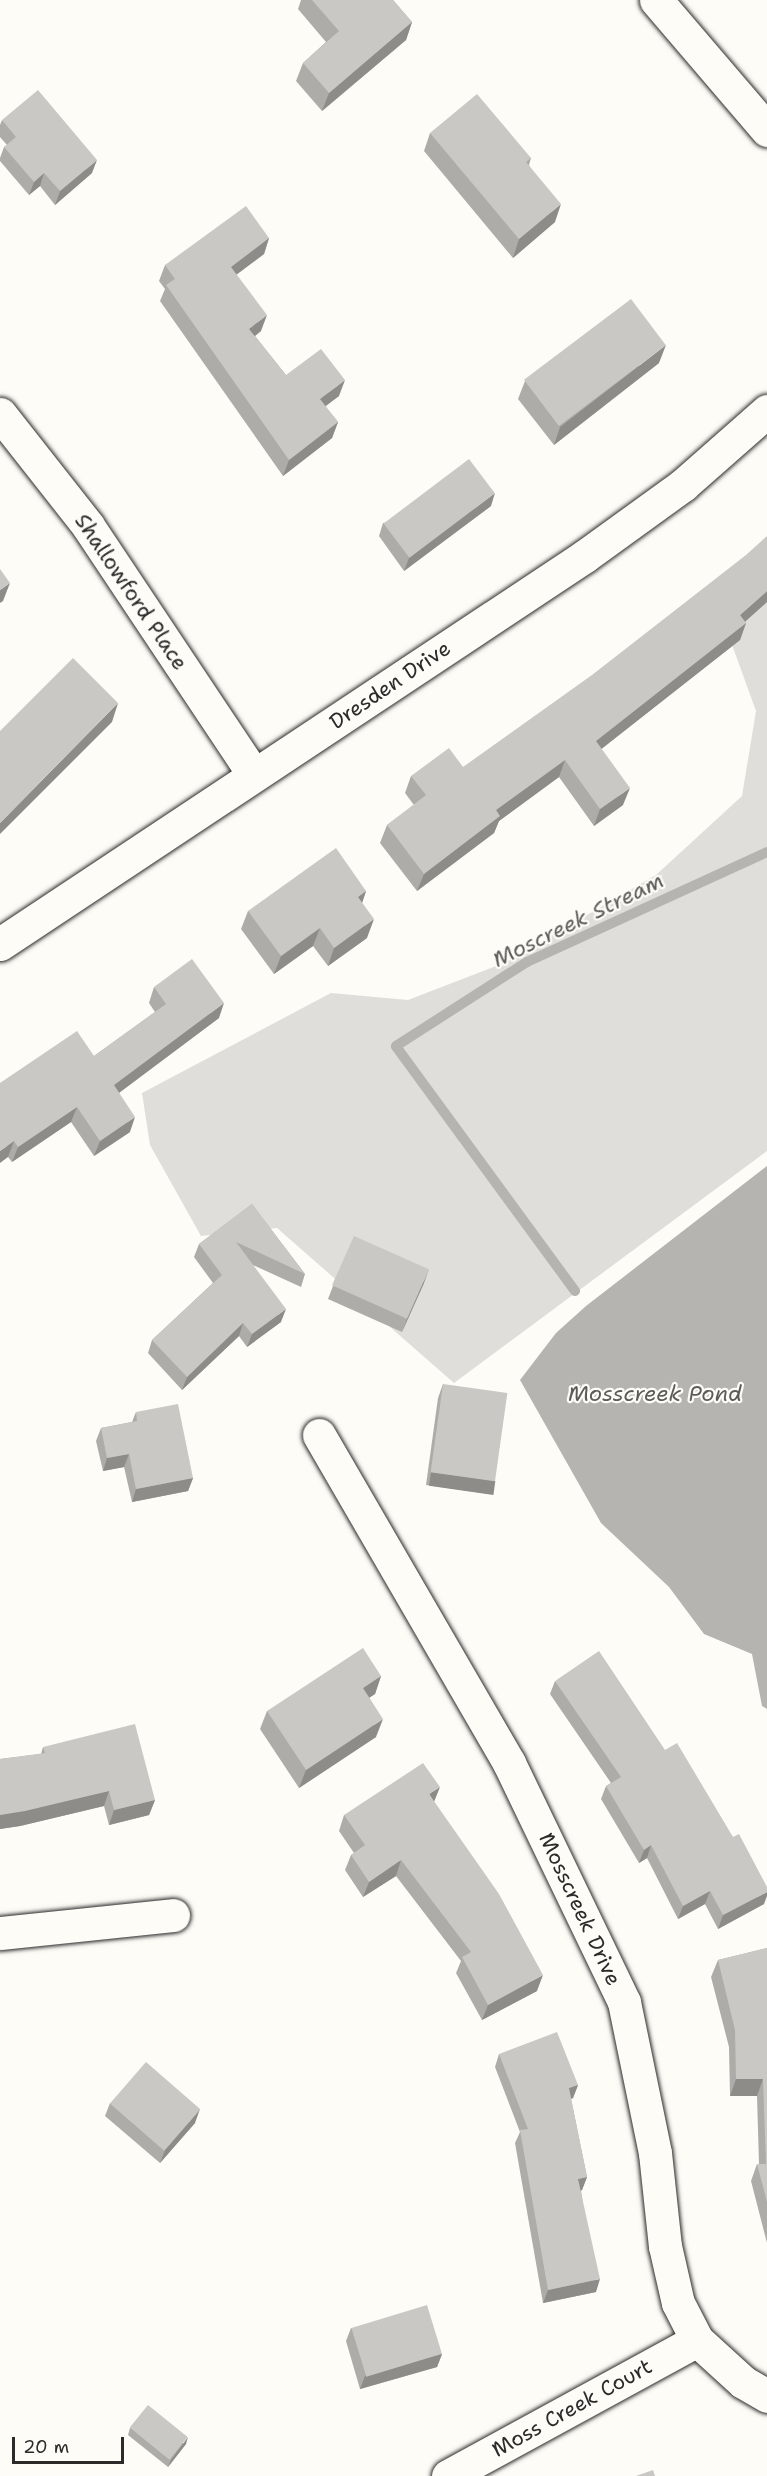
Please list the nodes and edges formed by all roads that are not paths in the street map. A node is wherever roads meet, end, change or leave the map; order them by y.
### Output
1 (656, 0) edge
2 (767, 130) edge
3 (767, 411) edge
4 (0, 414) edge
5 (254, 775) junction
6 (0, 944) edge
7 (319, 1435) dead end
8 (173, 1915) dead end
9 (0, 1933) edge
10 (697, 2340) junction
11 (767, 2396) edge
12 (448, 2476) edge

1 - 2 street
3 - 5 street, Dresden Drive
4 - 5 street, Shallowford Place
5 - 6 street, Dresden Drive
7 - 10 street, Mosscreek Drive
8 - 9 street
10 - 11 street, Mosscreek Drive
10 - 12 street, Moss Creek Court

